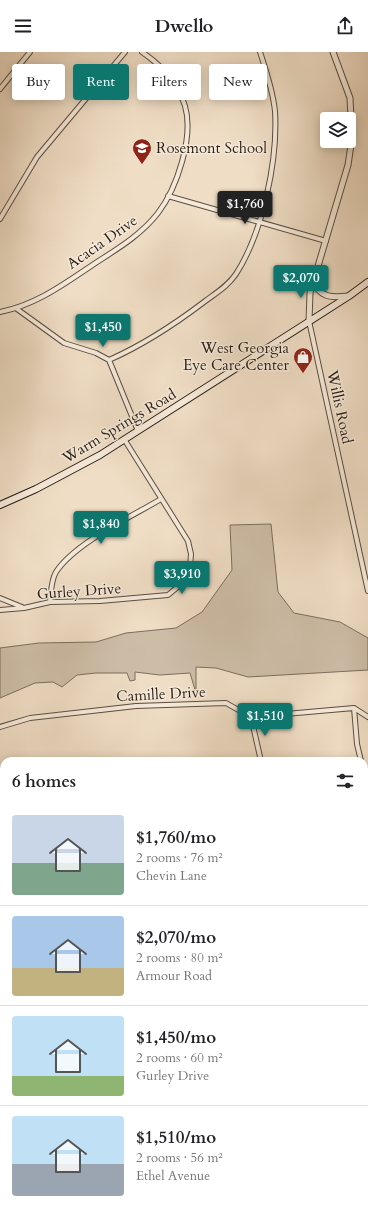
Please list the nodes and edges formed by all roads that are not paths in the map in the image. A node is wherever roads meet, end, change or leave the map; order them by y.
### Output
1 (30, 52) edge
2 (125, 52) edge
3 (142, 52) edge
4 (260, 52) edge
5 (333, 52) edge
6 (0, 89) edge
7 (168, 196) junction
8 (0, 219) edge
9 (261, 221) junction
10 (326, 241) junction
11 (314, 280) junction
12 (368, 282) edge
13 (349, 296) junction
14 (17, 309) junction
15 (0, 312) edge
16 (309, 322) junction
17 (109, 360) junction
18 (138, 431) junction
19 (124, 439) junction
20 (161, 499) junction
21 (0, 505) edge
22 (368, 591) edge
23 (0, 598) edge
24 (50, 602) junction
25 (24, 608) junction
26 (0, 610) edge
27 (354, 708) junction
28 (251, 717) junction
29 (368, 717) edge
30 (0, 727) edge
31 (260, 757) edge
32 (360, 757) edge

1 - 6 street
2 - 8 street
3 - 7 street, Acacia Drive
4 - 9 street
5 - 10 street
7 - 9 street
7 - 14 street, Acacia Drive
9 - 10 street
9 - 17 street
10 - 11 street
11 - 13 street
11 - 16 street
12 - 13 main road, Warm Springs Road
13 - 16 main road, Warm Springs Road
14 - 15 street, Acacia Drive
14 - 17 street
16 - 18 main road, Warm Springs Road
16 - 22 street, Willis Road
17 - 18 street
18 - 19 main road, Warm Springs Road
19 - 20 street, Gurley Drive
19 - 21 main road, Warm Springs Road
20 - 24 street
20 - 24 street, Gurley Drive
23 - 25 street
24 - 25 street, Gurley Drive
25 - 26 street, Gurley Drive
27 - 28 street
27 - 29 street
27 - 32 street
28 - 30 street, Camille Drive
28 - 31 street

